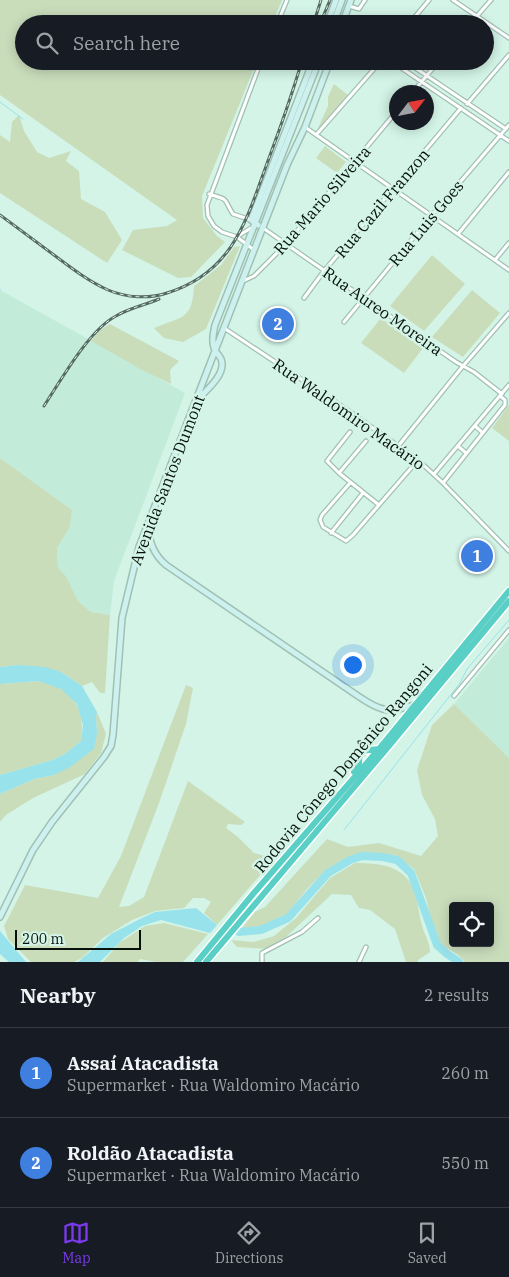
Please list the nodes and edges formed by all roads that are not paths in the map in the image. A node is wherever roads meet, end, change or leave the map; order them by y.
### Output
1 (287, 0) edge
2 (336, 0) edge
3 (342, 0) edge
4 (351, 0) edge
5 (365, 0) edge
6 (429, 0) edge
7 (452, 0) edge
8 (490, 0) edge
9 (349, 6) junction
10 (281, 15) edge
11 (330, 15) edge
12 (336, 15) edge
13 (346, 15) edge
14 (416, 15) edge
15 (473, 15) edge
16 (478, 15) edge
17 (494, 28) edge
18 (509, 38) edge
19 (509, 55) edge
20 (258, 70) edge
21 (310, 70) edge
22 (315, 70) edge
23 (327, 70) edge
24 (373, 70) edge
25 (404, 70) edge
26 (418, 70) edge
27 (431, 70) edge
28 (426, 76) junction
29 (421, 82) junction
30 (419, 85) edge
31 (467, 104) junction
32 (461, 108) junction
33 (389, 121) edge
34 (509, 126) edge
35 (305, 127) junction
36 (506, 129) junction
37 (316, 134) junction
38 (501, 136) junction
39 (509, 141) edge
40 (355, 162) junction
41 (509, 172) edge
42 (393, 189) junction
43 (210, 194) junction
44 (432, 215) junction
45 (253, 222) junction
46 (263, 228) junction
47 (458, 234) junction
48 (237, 237) junction
49 (509, 243) edge
50 (286, 244) junction
51 (247, 246) junction
52 (254, 250) junction
53 (495, 260) junction
54 (509, 270) edge
55 (324, 271) junction
56 (242, 282) junction
57 (304, 298) dead end
58 (363, 298) junction
59 (509, 313) edge
60 (344, 322) dead end
61 (224, 328) junction
62 (215, 350) junction
63 (463, 366) junction
64 (509, 386) edge
65 (501, 395) junction
66 (196, 401) junction
67 (474, 426) junction
68 (350, 432) dead end
69 (483, 433) junction
70 (366, 441) dead end
71 (399, 445) junction
72 (458, 446) junction
73 (466, 453) junction
74 (418, 460) junction
75 (339, 474) junction
76 (434, 474) junction
77 (350, 483) junction
78 (443, 483) junction
79 (363, 493) junction
80 (379, 505) junction
81 (147, 526) junction
82 (331, 533) junction
83 (509, 551) edge
84 (509, 591) edge
85 (508, 602) edge
86 (509, 630) edge
87 (454, 696) dead end
88 (415, 705) junction
89 (379, 749) junction
90 (332, 804) junction
91 (0, 917) edge
92 (318, 918) dead end
93 (213, 947) junction
94 (366, 947) dead end
95 (197, 962) edge
96 (206, 962) edge
97 (262, 962) edge
98 (358, 962) edge

1 - 10 street
2 - 11 main road
3 - 12 main road
4 - 9 main road
5 - 9 street
6 - 14 street
7 - 15 street
8 - 16 street
9 - 13 main road
17 - 18 street
19 - 31 street
20 - 43 street
21 - 45 main road
22 - 45 main road
23 - 35 main road, Avenida Santos Dumont
24 - 37 street
25 - 29 street
26 - 28 street
27 - 28 street
28 - 29 street
28 - 31 street
29 - 30 street
29 - 32 street
31 - 36 street
32 - 38 street
32 - 42 street, Rua Cazil Franzon
33 - 40 street, Rua Mario Silveira
34 - 36 street, Rua Luis Goes
35 - 37 street
35 - 46 main road, Avenida Santos Dumont
36 - 38 street, Rua Luis Goes
37 - 40 street
38 - 39 street
38 - 44 street, Rua Luis Goes
40 - 42 street
40 - 50 street, Rua Mario Silveira
41 - 47 street
42 - 44 street
42 - 55 street, Rua Cazil Franzon
43 - 45 street
43 - 48 street
44 - 47 street
44 - 58 street, Rua Luis Goes
45 - 46 main road
45 - 48 street
45 - 51 main road
46 - 50 street, Rua Aureo Moreira
46 - 52 main road, Avenida Santos Dumont
47 - 53 street
48 - 51 street
49 - 53 street
50 - 55 street, Rua Aureo Moreira
50 - 56 street, Rua Mario Silveira
51 - 52 street
51 - 62 main road
52 - 56 main road, Avenida Santos Dumont
53 - 54 street
55 - 57 street, Rua Cazil Franzon
55 - 58 street, Rua Aureo Moreira
56 - 61 main road, Avenida Santos Dumont
58 - 60 street, Rua Luis Goes
58 - 63 street, Rua Aureo Moreira
59 - 63 street
61 - 62 main road, Avenida Santos Dumont
61 - 71 street, Rua Waldomiro Macário
62 - 66 main road, Avenida Santos Dumont
62 - 66 main road
63 - 65 street, Rua Aureo Moreira
63 - 71 street
64 - 65 street
65 - 67 street
65 - 69 street
66 - 81 main road, Avenida Santos Dumont
67 - 69 street
67 - 72 street
68 - 75 street
69 - 73 street
70 - 75 street
71 - 74 street, Rua Waldomiro Macário
72 - 73 street
72 - 76 street
73 - 78 street
74 - 76 street, Rua Waldomiro Macário
74 - 80 street
75 - 77 street
76 - 78 street, Rua Waldomiro Macário
77 - 79 street
77 - 82 street
78 - 83 street, Rua Waldomiro Macário
79 - 80 street
79 - 82 street
80 - 82 street
81 - 88 main road
81 - 91 main road, Avenida Santos Dumont
84 - 88 highway, Rodovia Cônego Domênico Rangoni
85 - 93 highway, Rodovia Cônego Domênico Rangoni
86 - 87 street
88 - 89 highway, Rodovia Cônego Domênico Rangoni
89 - 90 highway, Rodovia Cônego Domênico Rangoni
89 - 90 highway
90 - 93 highway, Rodovia Cônego Domênico Rangoni
92 - 97 street
93 - 95 highway, Rodovia Cônego Domênico Rangoni
93 - 96 highway, Rodovia Cônego Domênico Rangoni
94 - 98 street

